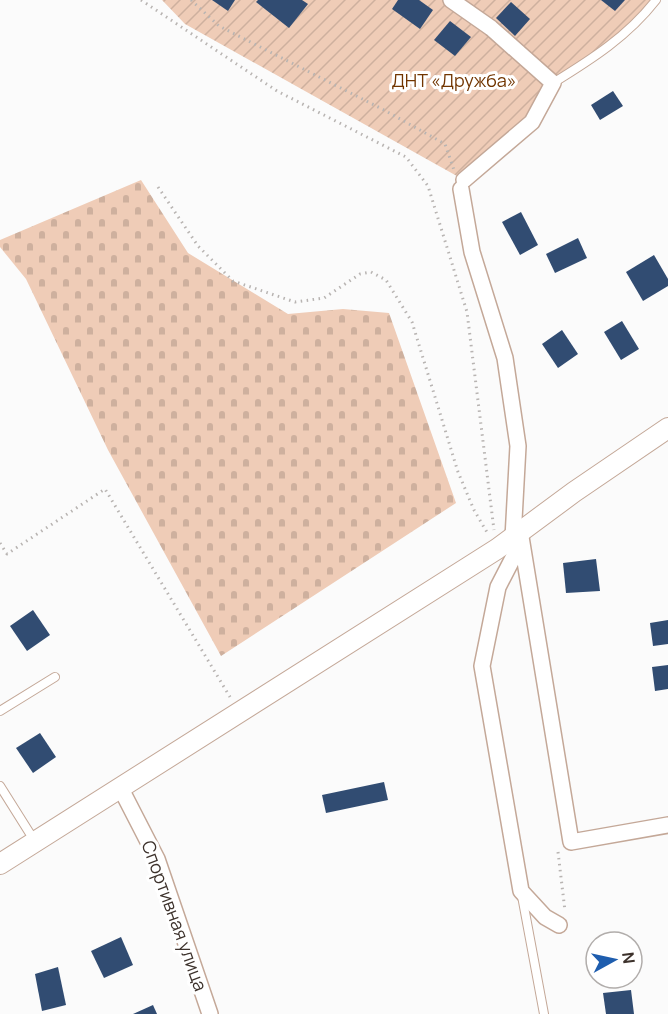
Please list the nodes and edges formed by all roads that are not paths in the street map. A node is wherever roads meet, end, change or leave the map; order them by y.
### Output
1 (451, 0) edge
2 (656, 0) edge
3 (553, 82) junction
4 (668, 428) edge
5 (510, 539) junction
6 (55, 677) dead end
7 (0, 711) edge
8 (0, 786) edge
9 (120, 787) junction
10 (668, 825) edge
11 (35, 842) junction
12 (0, 864) edge
13 (521, 891) junction
14 (559, 924) dead end
15 (210, 1014) edge
16 (544, 1014) edge

1 - 3 street
2 - 3 lane
3 - 5 street
4 - 5 street
5 - 9 street
5 - 10 street
5 - 13 street
6 - 7 lane
8 - 11 lane
9 - 11 street
9 - 15 street, Спортивная улица
11 - 12 street
13 - 14 street
13 - 16 lane

